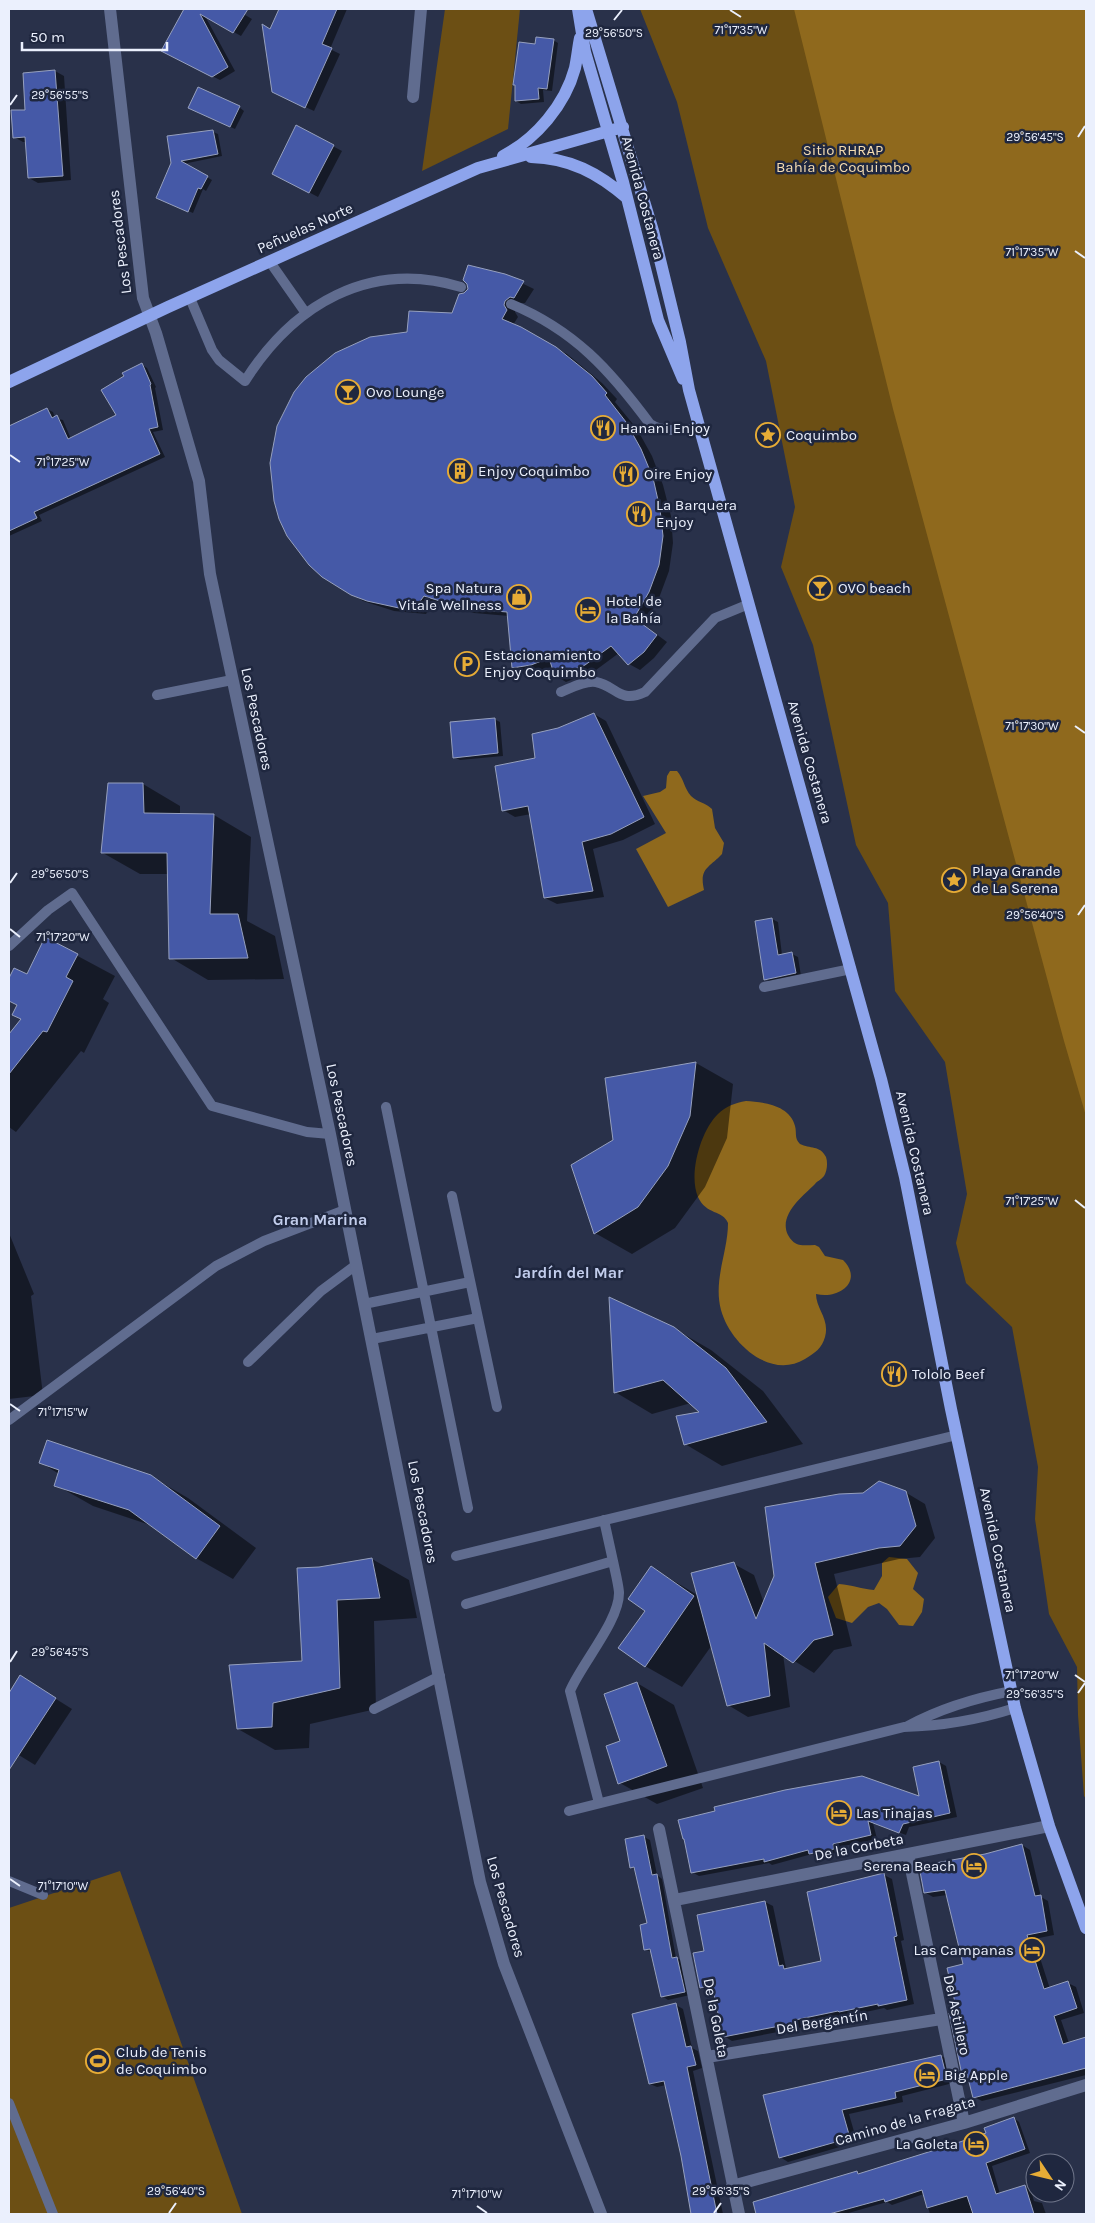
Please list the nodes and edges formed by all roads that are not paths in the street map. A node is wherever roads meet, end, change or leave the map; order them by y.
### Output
1 (110, 9) edge
2 (421, 9) edge
3 (578, 9) edge
4 (586, 9) edge
5 (581, 32) junction
6 (413, 97) dead end
7 (623, 127) junction
8 (609, 131) junction
9 (514, 158) junction
10 (478, 168) junction
11 (627, 198) junction
12 (270, 262) junction
13 (461, 287) dead end
14 (190, 298) junction
15 (511, 304) dead end
16 (306, 312) junction
17 (150, 315) junction
18 (9, 382) edge
19 (689, 390) junction
20 (700, 428) junction
21 (749, 604) junction
22 (232, 680) junction
23 (561, 692) dead end
24 (158, 695) dead end
25 (9, 946) edge
26 (851, 968) junction
27 (764, 987) dead end
28 (386, 1107) dead end
29 (330, 1134) junction
30 (452, 1196) dead end
31 (345, 1210) junction
32 (356, 1265) junction
33 (470, 1282) junction
34 (424, 1292) junction
35 (364, 1304) junction
36 (478, 1318) junction
37 (431, 1328) junction
38 (372, 1339) junction
39 (248, 1362) dead end
40 (497, 1407) dead end
41 (9, 1420) edge
42 (957, 1435) junction
43 (468, 1508) dead end
44 (604, 1520) junction
45 (456, 1556) dead end
46 (613, 1561) junction
47 (466, 1604) dead end
48 (440, 1676) junction
49 (1012, 1691) junction
50 (1015, 1708) junction
51 (374, 1709) dead end
52 (904, 1727) junction
53 (599, 1803) junction
54 (569, 1811) dead end
55 (1049, 1826) junction
56 (659, 1829) dead end
57 (908, 1854) junction
58 (9, 1882) edge
59 (42, 1895) dead end
60 (675, 1900) junction
61 (1086, 1928) edge
62 (941, 2019) junction
63 (707, 2057) junction
64 (1086, 2084) edge
65 (9, 2103) edge
66 (964, 2123) junction
67 (732, 2186) junction
68 (54, 2214) edge
69 (601, 2214) edge
70 (739, 2214) edge

1 - 17 street, Los Pescadores
2 - 6 street
3 - 5 main road, Avenida Costanera
4 - 7 main road, Avenida Costanera
5 - 8 main road, Avenida Costanera
5 - 10 main road
7 - 8 main road, Peñuelas Norte
7 - 19 main road, Avenida Costanera
8 - 9 main road, Peñuelas Norte
8 - 11 main road, Avenida Costanera
9 - 10 main road, Peñuelas Norte
9 - 11 main road
10 - 12 main road, Peñuelas Norte
11 - 19 main road, Avenida Costanera
12 - 14 main road, Peñuelas Norte
12 - 16 lane
13 - 16 lane
14 - 16 lane
14 - 17 main road, Peñuelas Norte
15 - 20 lane
17 - 18 main road, Peñuelas Norte
17 - 22 street, Los Pescadores
19 - 20 main road, Avenida Costanera
20 - 21 main road, Avenida Costanera
21 - 23 lane
21 - 26 main road, Avenida Costanera
22 - 24 lane
22 - 29 street, Los Pescadores
25 - 29 lane
26 - 27 lane
26 - 42 main road, Avenida Costanera
28 - 34 lane
29 - 31 street, Los Pescadores
30 - 33 lane
31 - 32 street, Los Pescadores
31 - 41 lane
32 - 35 street, Los Pescadores
32 - 39 lane
33 - 34 lane
33 - 36 lane
34 - 35 lane
34 - 37 lane
35 - 38 street, Los Pescadores
36 - 37 lane
36 - 40 lane
37 - 38 lane
37 - 43 lane
38 - 48 street, Los Pescadores
42 - 44 lane
42 - 49 main road, Avenida Costanera
44 - 45 lane
44 - 46 lane
46 - 47 lane
46 - 53 lane
48 - 51 lane
48 - 69 street, Los Pescadores
49 - 50 main road, Avenida Costanera
49 - 52 lane
50 - 52 lane
50 - 55 main road, Avenida Costanera
52 - 53 lane
53 - 54 lane
55 - 57 street, De la Corbeta
55 - 61 main road, Avenida Costanera
56 - 60 street, De la Goleta
57 - 60 street, De la Corbeta
57 - 62 street, Del Astillero
58 - 59 lane
60 - 63 street, De la Goleta
62 - 63 street, Del Bergantín
62 - 66 street, Del Astillero
63 - 67 street, De la Goleta
64 - 66 street, Camino de la Fragata
65 - 68 lane
66 - 67 street, Camino de la Fragata
67 - 70 street, De la Goleta

